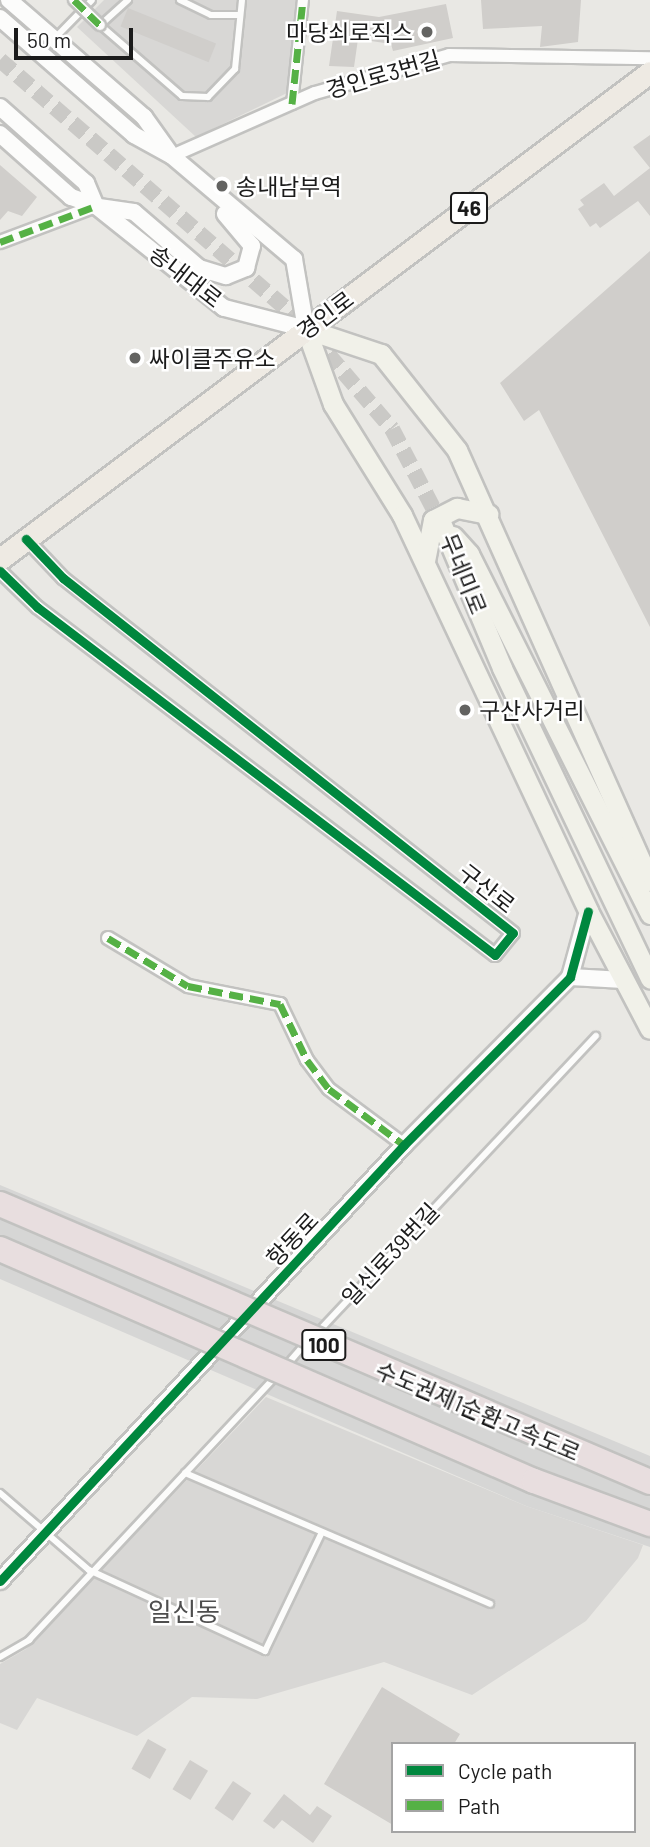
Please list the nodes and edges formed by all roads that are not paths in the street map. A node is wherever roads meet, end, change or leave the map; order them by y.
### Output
1 (9, 0) edge
2 (74, 0) edge
3 (92, 0) edge
4 (128, 0) edge
5 (180, 0) edge
6 (242, 0) edge
7 (303, 0) edge
8 (239, 15) junction
9 (0, 18) edge
10 (100, 25) junction
11 (54, 39) junction
12 (650, 58) edge
13 (650, 72) edge
14 (292, 104) junction
15 (0, 107) edge
16 (0, 134) edge
17 (172, 156) junction
18 (96, 206) junction
19 (0, 242) edge
20 (306, 329) junction
21 (488, 514) junction
22 (26, 539) junction
23 (0, 559) edge
24 (425, 563) junction
25 (0, 570) edge
26 (650, 881) edge
27 (588, 911) junction
28 (650, 914) edge
29 (108, 938) dead end
30 (570, 977) junction
31 (650, 978) edge
32 (624, 980) junction
33 (650, 1029) edge
34 (596, 1036) dead end
35 (404, 1145) junction
36 (0, 1203) edge
37 (0, 1249) edge
38 (185, 1473) junction
39 (650, 1482) edge
40 (0, 1493) edge
41 (650, 1524) edge
42 (45, 1533) junction
43 (321, 1534) junction
44 (89, 1570) junction
45 (0, 1581) edge
46 (490, 1604) dead end
47 (0, 1657) edge

1 - 11 street
2 - 10 street, bridge
3 - 11 lane
4 - 10 lane
5 - 8 lane
6 - 8 lane
7 - 14 street
8 - 10 lane
9 - 17 street
11 - 17 street
12 - 14 street, 경인로3번길
13 - 20 main road, 경인로 / 46
14 - 17 street, 경인로3번길
15 - 18 street, 송내대로
16 - 18 street, 송내대로
17 - 18 street
17 - 20 street
18 - 19 street
18 - 20 street, 송내대로
20 - 21 main road
20 - 22 main road, 경인로 / 46
20 - 24 main road
21 - 24 main road
21 - 26 main road
22 - 23 main road, 경인로 / 46
22 - 25 street, 구산로
24 - 27 main road
27 - 30 street, 항동로
27 - 32 main road
28 - 31 main road, 무네미로
29 - 35 street
30 - 32 street
30 - 35 street, 항동로
32 - 33 main road
34 - 38 lane, 일신로39번길
35 - 42 street, 항동로
36 - 39 highway, 수도권제1순환고속도로 / 100, bridge
37 - 41 highway, 수도권제1순환고속도로 / 100, bridge
38 - 43 lane
38 - 44 lane, 일신로39번길
40 - 42 lane
42 - 44 lane
42 - 45 street, 항동로
43 - 44 lane
43 - 46 lane
44 - 47 lane, 일신로39번길

